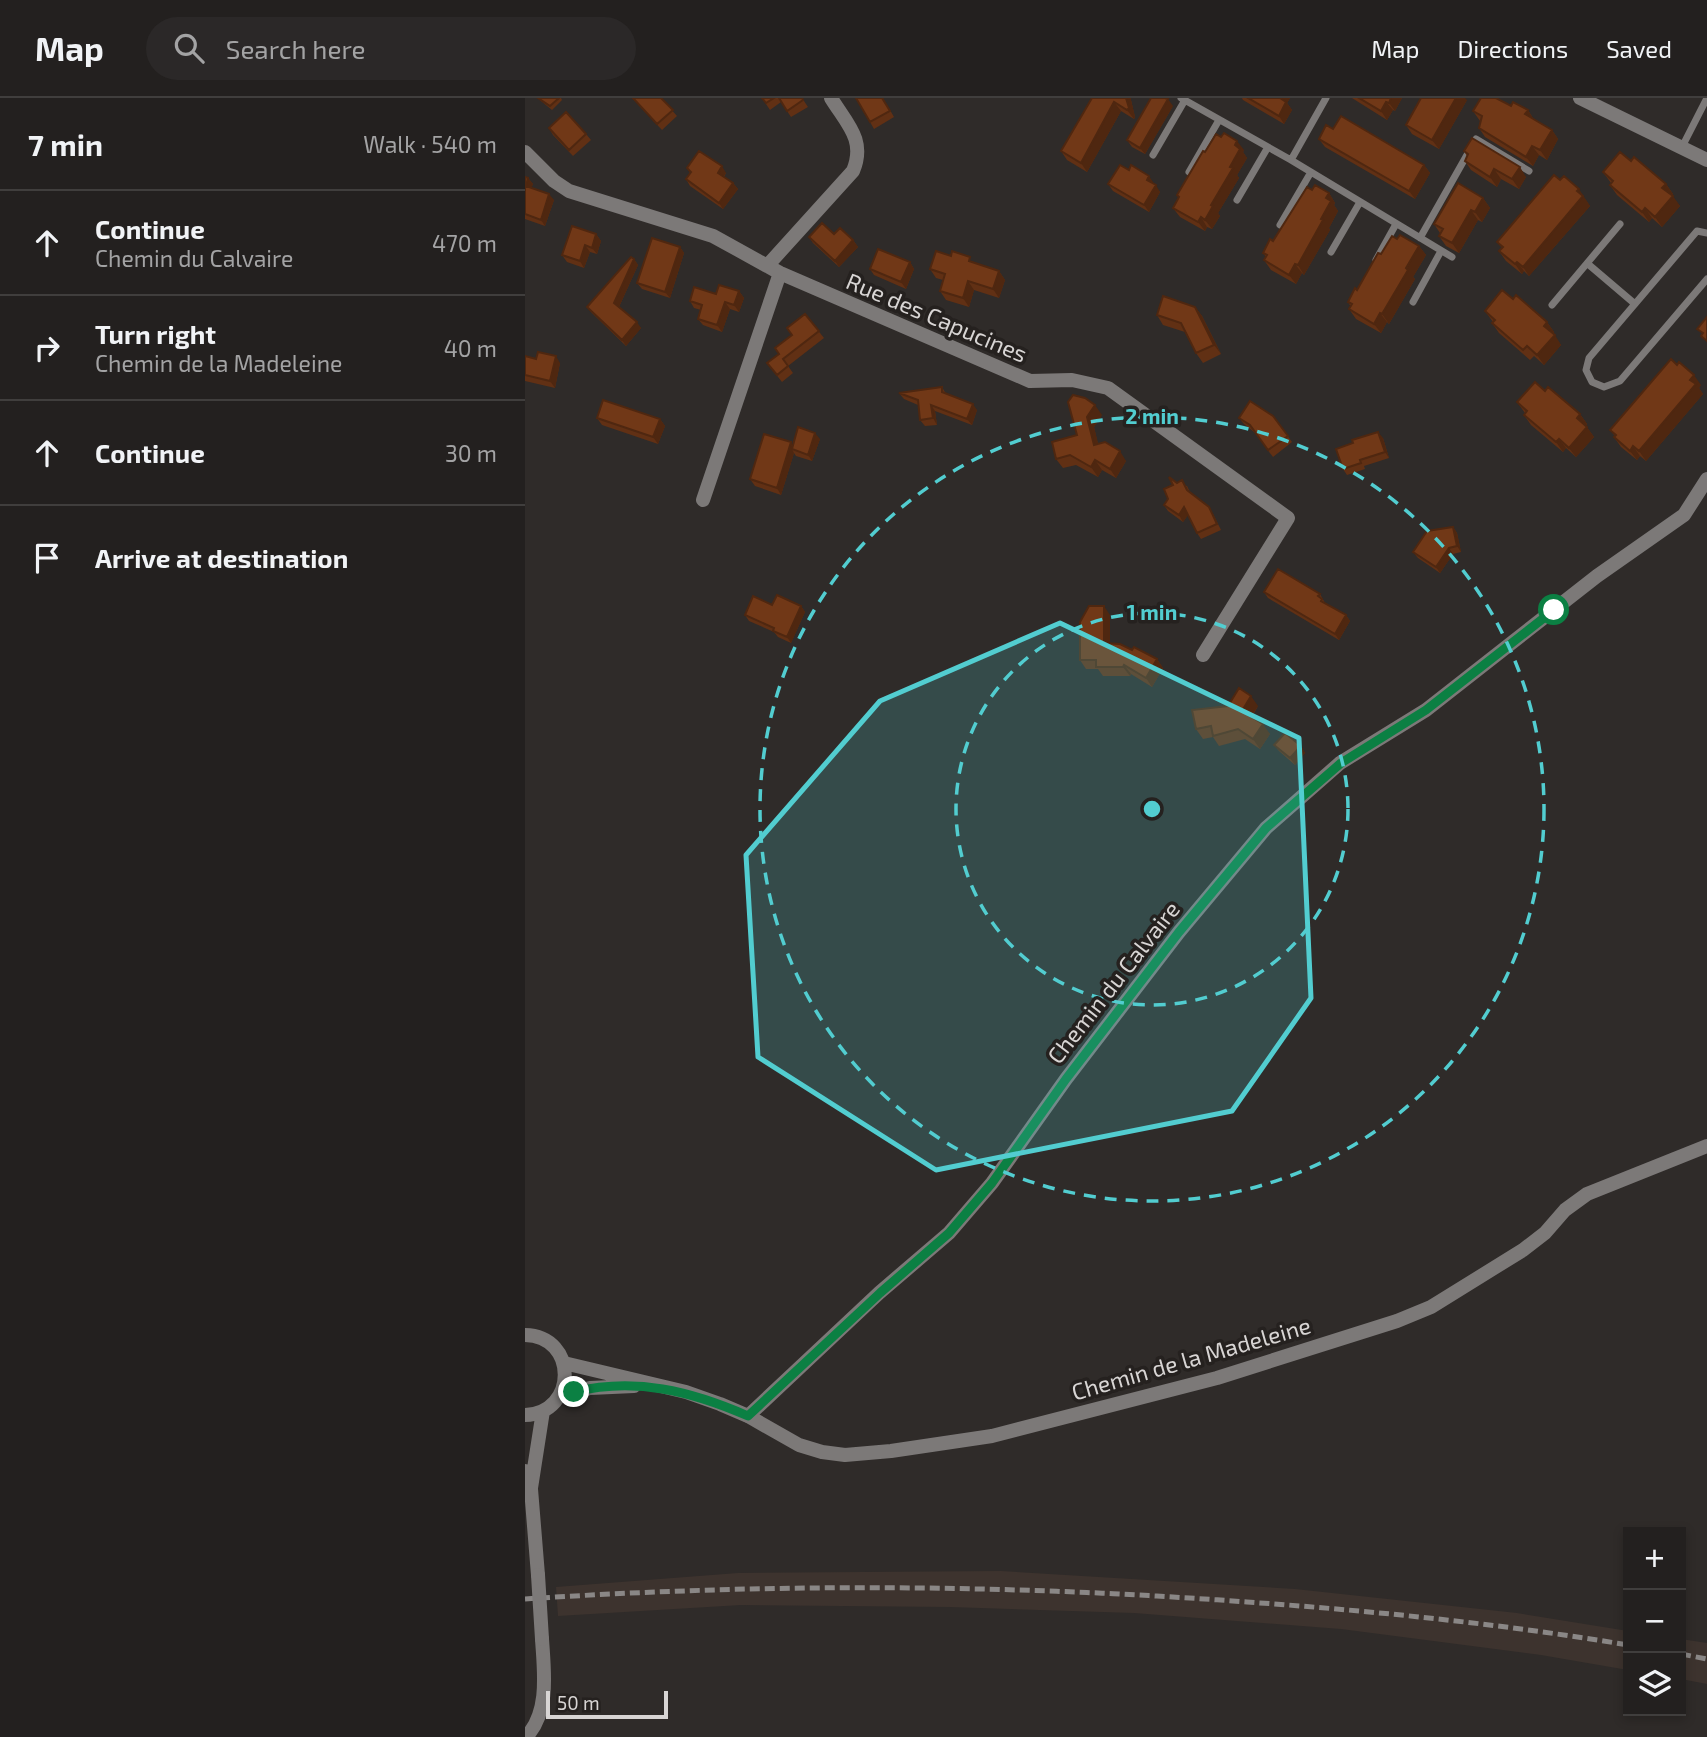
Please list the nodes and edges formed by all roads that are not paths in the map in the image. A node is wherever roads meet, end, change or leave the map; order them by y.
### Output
1 (831, 98) edge
2 (1326, 98) edge
3 (1580, 98) edge
4 (1707, 98) edge
5 (1183, 99) edge
6 (1219, 120) junction
7 (1682, 146) junction
8 (1268, 147) junction
9 (525, 152) edge
10 (1153, 155) dead end
11 (1291, 160) junction
12 (1707, 160) edge
13 (1529, 171) dead end
14 (1189, 172) edge
15 (1311, 172) junction
16 (1237, 200) dead end
17 (1360, 202) junction
18 (1396, 224) junction
19 (1620, 224) dead end
20 (1280, 225) edge
21 (1707, 233) edge
22 (1420, 238) junction
23 (1441, 251) junction
24 (1331, 252) dead end
25 (1452, 257) edge
26 (1373, 264) edge
27 (1588, 264) junction
28 (767, 265) junction
29 (780, 273) junction
30 (1707, 279) edge
31 (1413, 302) dead end
32 (1635, 304) junction
33 (1552, 305) dead end
34 (1707, 479) edge
35 (703, 500) dead end
36 (1203, 655) dead end
37 (1707, 1146) edge
38 (527, 1331) edge
39 (564, 1363) junction
40 (651, 1386) junction
41 (559, 1396) junction
42 (543, 1411) junction
43 (525, 1415) edge
44 (748, 1416) junction
45 (525, 1471) edge
46 (531, 1489) junction
47 (526, 1737) edge

1 - 28 street
2 - 11 lane
3 - 7 street
4 - 7 lane
5 - 6 lane
5 - 10 lane
6 - 8 lane
6 - 14 lane
7 - 12 street
8 - 11 lane
8 - 16 lane
9 - 28 street, Rue des Capucines
11 - 15 lane
13 - 22 lane
15 - 17 lane
15 - 20 lane
17 - 18 lane
17 - 24 lane
18 - 22 lane
18 - 26 lane
19 - 27 lane
21 - 32 lane
22 - 23 lane
23 - 25 lane
23 - 31 lane
27 - 32 lane
27 - 33 lane
28 - 29 street, Rue des Capucines
29 - 35 street
29 - 36 street, Rue des Capucines
30 - 32 lane
34 - 44 street, Chemin du Calvaire
37 - 44 street, Chemin de la Madeleine
38 - 39 street
39 - 40 street
39 - 41 street
40 - 41 street
40 - 44 street, Chemin de la Madeleine
41 - 42 street
42 - 43 street
42 - 46 street
45 - 46 street
46 - 47 street, bridge

